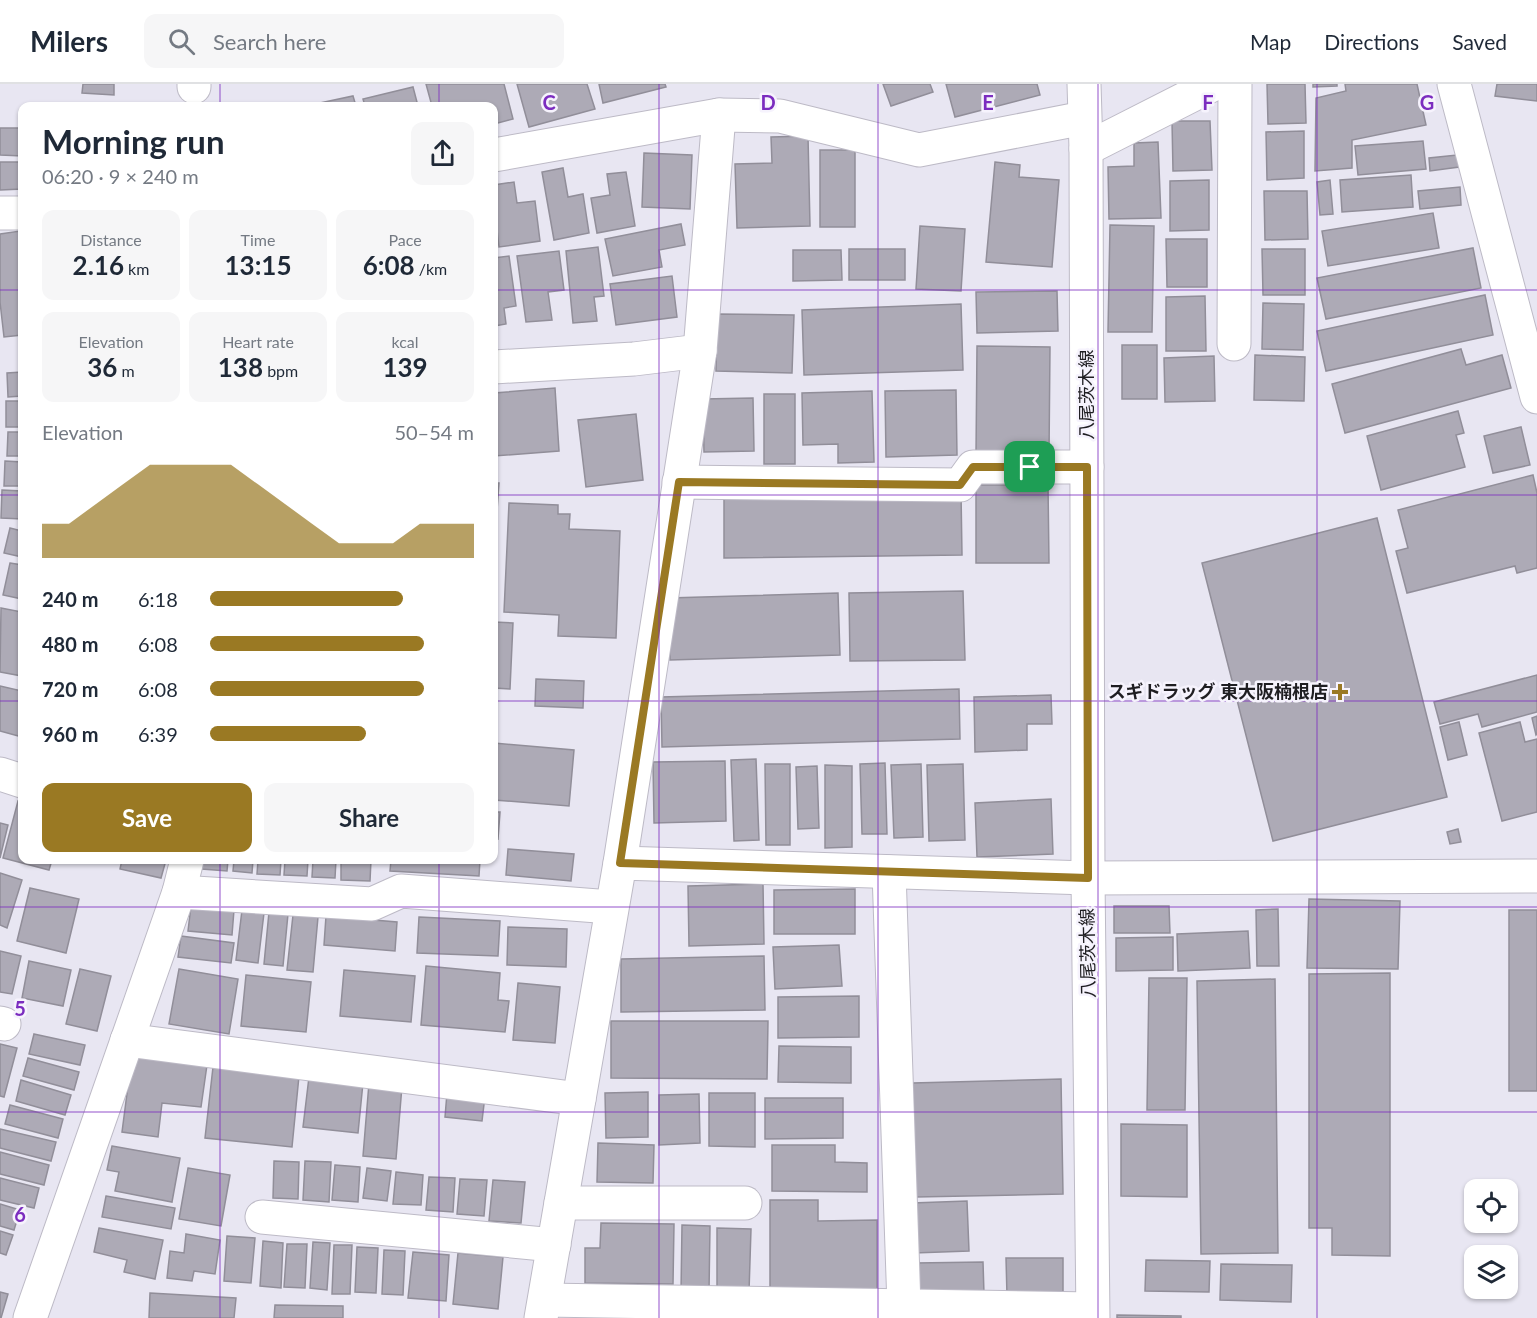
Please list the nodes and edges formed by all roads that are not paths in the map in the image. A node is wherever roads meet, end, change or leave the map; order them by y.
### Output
1 (1084, 84) edge
2 (1214, 84) edge
3 (1235, 84) edge
4 (1454, 84) edge
5 (719, 115) junction
6 (1085, 134) junction
7 (498, 153) edge
8 (0, 213) edge
9 (18, 213) edge
10 (1527, 326) edge
11 (1234, 344) dead end
12 (700, 351) junction
13 (498, 368) edge
14 (1537, 397) edge
15 (1087, 467) junction
16 (679, 482) junction
17 (0, 774) edge
18 (18, 780) edge
19 (620, 863) junction
20 (186, 864) edge
21 (889, 872) junction
22 (1537, 876) edge
23 (1088, 878) junction
24 (179, 892) junction
25 (611, 907) junction
26 (127, 1040) junction
27 (579, 1099) junction
28 (561, 1203) junction
29 (745, 1203) dead end
30 (262, 1217) dead end
31 (554, 1245) junction
32 (904, 1306) junction
33 (543, 1309) edge
34 (1092, 1313) edge
35 (30, 1318) edge

1 - 6 street, 八尾茨木線
2 - 6 street
3 - 11 street
4 - 10 street
5 - 6 street
5 - 7 street
5 - 12 street
6 - 15 street, 八尾茨木線
8 - 9 street
10 - 14 street
12 - 13 street
12 - 16 street
15 - 16 street
15 - 23 street, 八尾茨木線
16 - 19 street
17 - 18 street
19 - 21 street
19 - 25 street
20 - 24 street
21 - 23 street
21 - 32 street
22 - 23 street
23 - 34 street, 八尾茨木線
24 - 25 street
24 - 26 street
25 - 27 street
26 - 27 street
26 - 35 street
27 - 28 street
28 - 29 street
28 - 31 street
30 - 31 street
31 - 33 street
32 - 33 street
32 - 34 street

